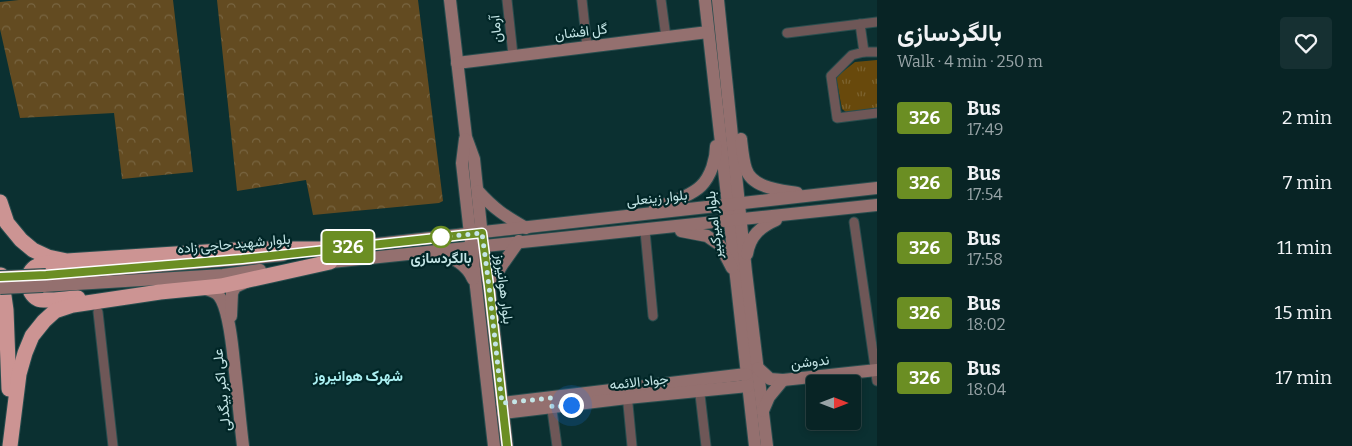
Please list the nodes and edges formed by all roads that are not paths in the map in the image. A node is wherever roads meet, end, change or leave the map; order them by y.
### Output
1 (450, 0) edge
2 (507, 0) edge
3 (582, 0) edge
4 (661, 0) edge
5 (705, 0) edge
6 (718, 0) edge
7 (877, 22) edge
8 (860, 24) junction
9 (722, 31) junction
10 (708, 32) junction
11 (788, 33) dead end
12 (666, 37) junction
13 (587, 47) junction
14 (864, 52) junction
15 (877, 52) edge
16 (513, 56) junction
17 (457, 63) junction
18 (717, 111) junction
19 (877, 113) edge
20 (466, 137) junction
21 (877, 188) edge
22 (478, 191) junction
23 (809, 196) junction
24 (0, 202) edge
25 (733, 204) junction
26 (877, 205) edge
27 (809, 212) junction
28 (641, 214) junction
29 (735, 221) junction
30 (854, 222) dead end
31 (526, 228) junction
32 (641, 231) junction
33 (475, 233) junction
34 (519, 241) junction
35 (477, 247) junction
36 (434, 250) junction
37 (331, 256) junction
38 (67, 261) junction
39 (0, 272) edge
40 (740, 273) junction
41 (0, 277) edge
42 (45, 280) junction
43 (251, 280) junction
44 (475, 284) junction
45 (489, 286) junction
46 (0, 288) edge
47 (202, 288) junction
48 (160, 292) junction
49 (98, 312) dead end
50 (653, 316) dead end
51 (230, 331) junction
52 (877, 374) edge
53 (751, 376) junction
54 (783, 380) junction
55 (699, 386) junction
56 (626, 394) junction
57 (551, 402) junction
58 (502, 408) junction
59 (762, 412) junction
60 (10, 446) edge
61 (113, 446) edge
62 (243, 446) edge
63 (494, 446) edge
64 (507, 446) edge
65 (557, 446) edge
66 (632, 446) edge
67 (706, 446) edge
68 (755, 446) edge
69 (767, 446) edge

1 - 17 main road, بلوار هوانیروز
2 - 16 street, آرمان
3 - 13 street
4 - 12 street
5 - 10 main road, بلوار امیرکبیر
6 - 9 main road, بلوار امیرکبیر
7 - 8 street
8 - 11 street
8 - 14 street
9 - 23 main road
9 - 25 main road, بلوار امیرکبیر
10 - 12 main road, گل افشان
10 - 18 main road, بلوار امیرکبیر
12 - 13 main road, گل افشان
13 - 16 main road, گل افشان
14 - 15 street
14 - 19 street
16 - 17 main road, گل افشان
17 - 20 main road, بلوار هوانیروز
18 - 25 main road, بلوار امیرکبیر
18 - 28 main road
20 - 22 main road, بلوار هوانیروز
20 - 33 main road, بلوار هوانیروز
21 - 23 main road, بلوار زینعلی
22 - 31 main road
22 - 33 main road, بلوار هوانیروز
23 - 25 main road, بلوار زینعلی
24 - 38 highway
25 - 28 main road, بلوار زینعلی
25 - 29 main road, بلوار امیرکبیر
26 - 27 main road
27 - 29 main road
27 - 40 main road
28 - 31 main road, بلوار زینعلی
29 - 32 main road
29 - 40 main road, بلوار امیرکبیر
30 - 52 street
31 - 33 main road, بلوار زینعلی
32 - 34 main road
32 - 40 main road
32 - 50 street
33 - 35 main road, بلوار هوانیروز
33 - 37 main road, بلوار شهید حاجی زاده
34 - 35 main road
34 - 45 main road
35 - 36 main road, بلوار شهید حاجی زاده
35 - 44 main road, بلوار هوانیروز
35 - 45 main road, بلوار هوانیروز
36 - 37 main road, بلوار شهید حاجی زاده
36 - 44 main road
37 - 38 highway
37 - 42 main road, بلوار شهید حاجی زاده
37 - 43 highway
38 - 48 highway
39 - 60 highway
40 - 53 main road, بلوار امیرکبیر
41 - 42 main road, بلوار شهید حاجی زاده, bridge
42 - 46 main road, بلوار شهید حاجی زاده, bridge
43 - 47 highway
43 - 51 main road, علی اکبر بیگدلی
44 - 63 main road, بلوار هوانیروز
45 - 58 main road, بلوار هوانیروز
47 - 48 highway
47 - 51 main road, علی اکبر بیگدلی
48 - 60 highway
49 - 61 street
51 - 62 main road, علی اکبر بیگدلی
52 - 54 main road, ندوشن
53 - 54 main road
53 - 55 main road, جواد الائمه
53 - 59 main road, بلوار امیرکبیر
53 - 68 main road, بلوار امیرکبیر
54 - 59 main road, ندوشن
55 - 56 main road, جواد الائمه
55 - 67 street
56 - 57 main road, جواد الائمه
56 - 66 street
57 - 58 main road, جواد الائمه
57 - 65 street
58 - 64 main road, بلوار هوانیروز
59 - 69 main road, بلوار امیرکبیر

